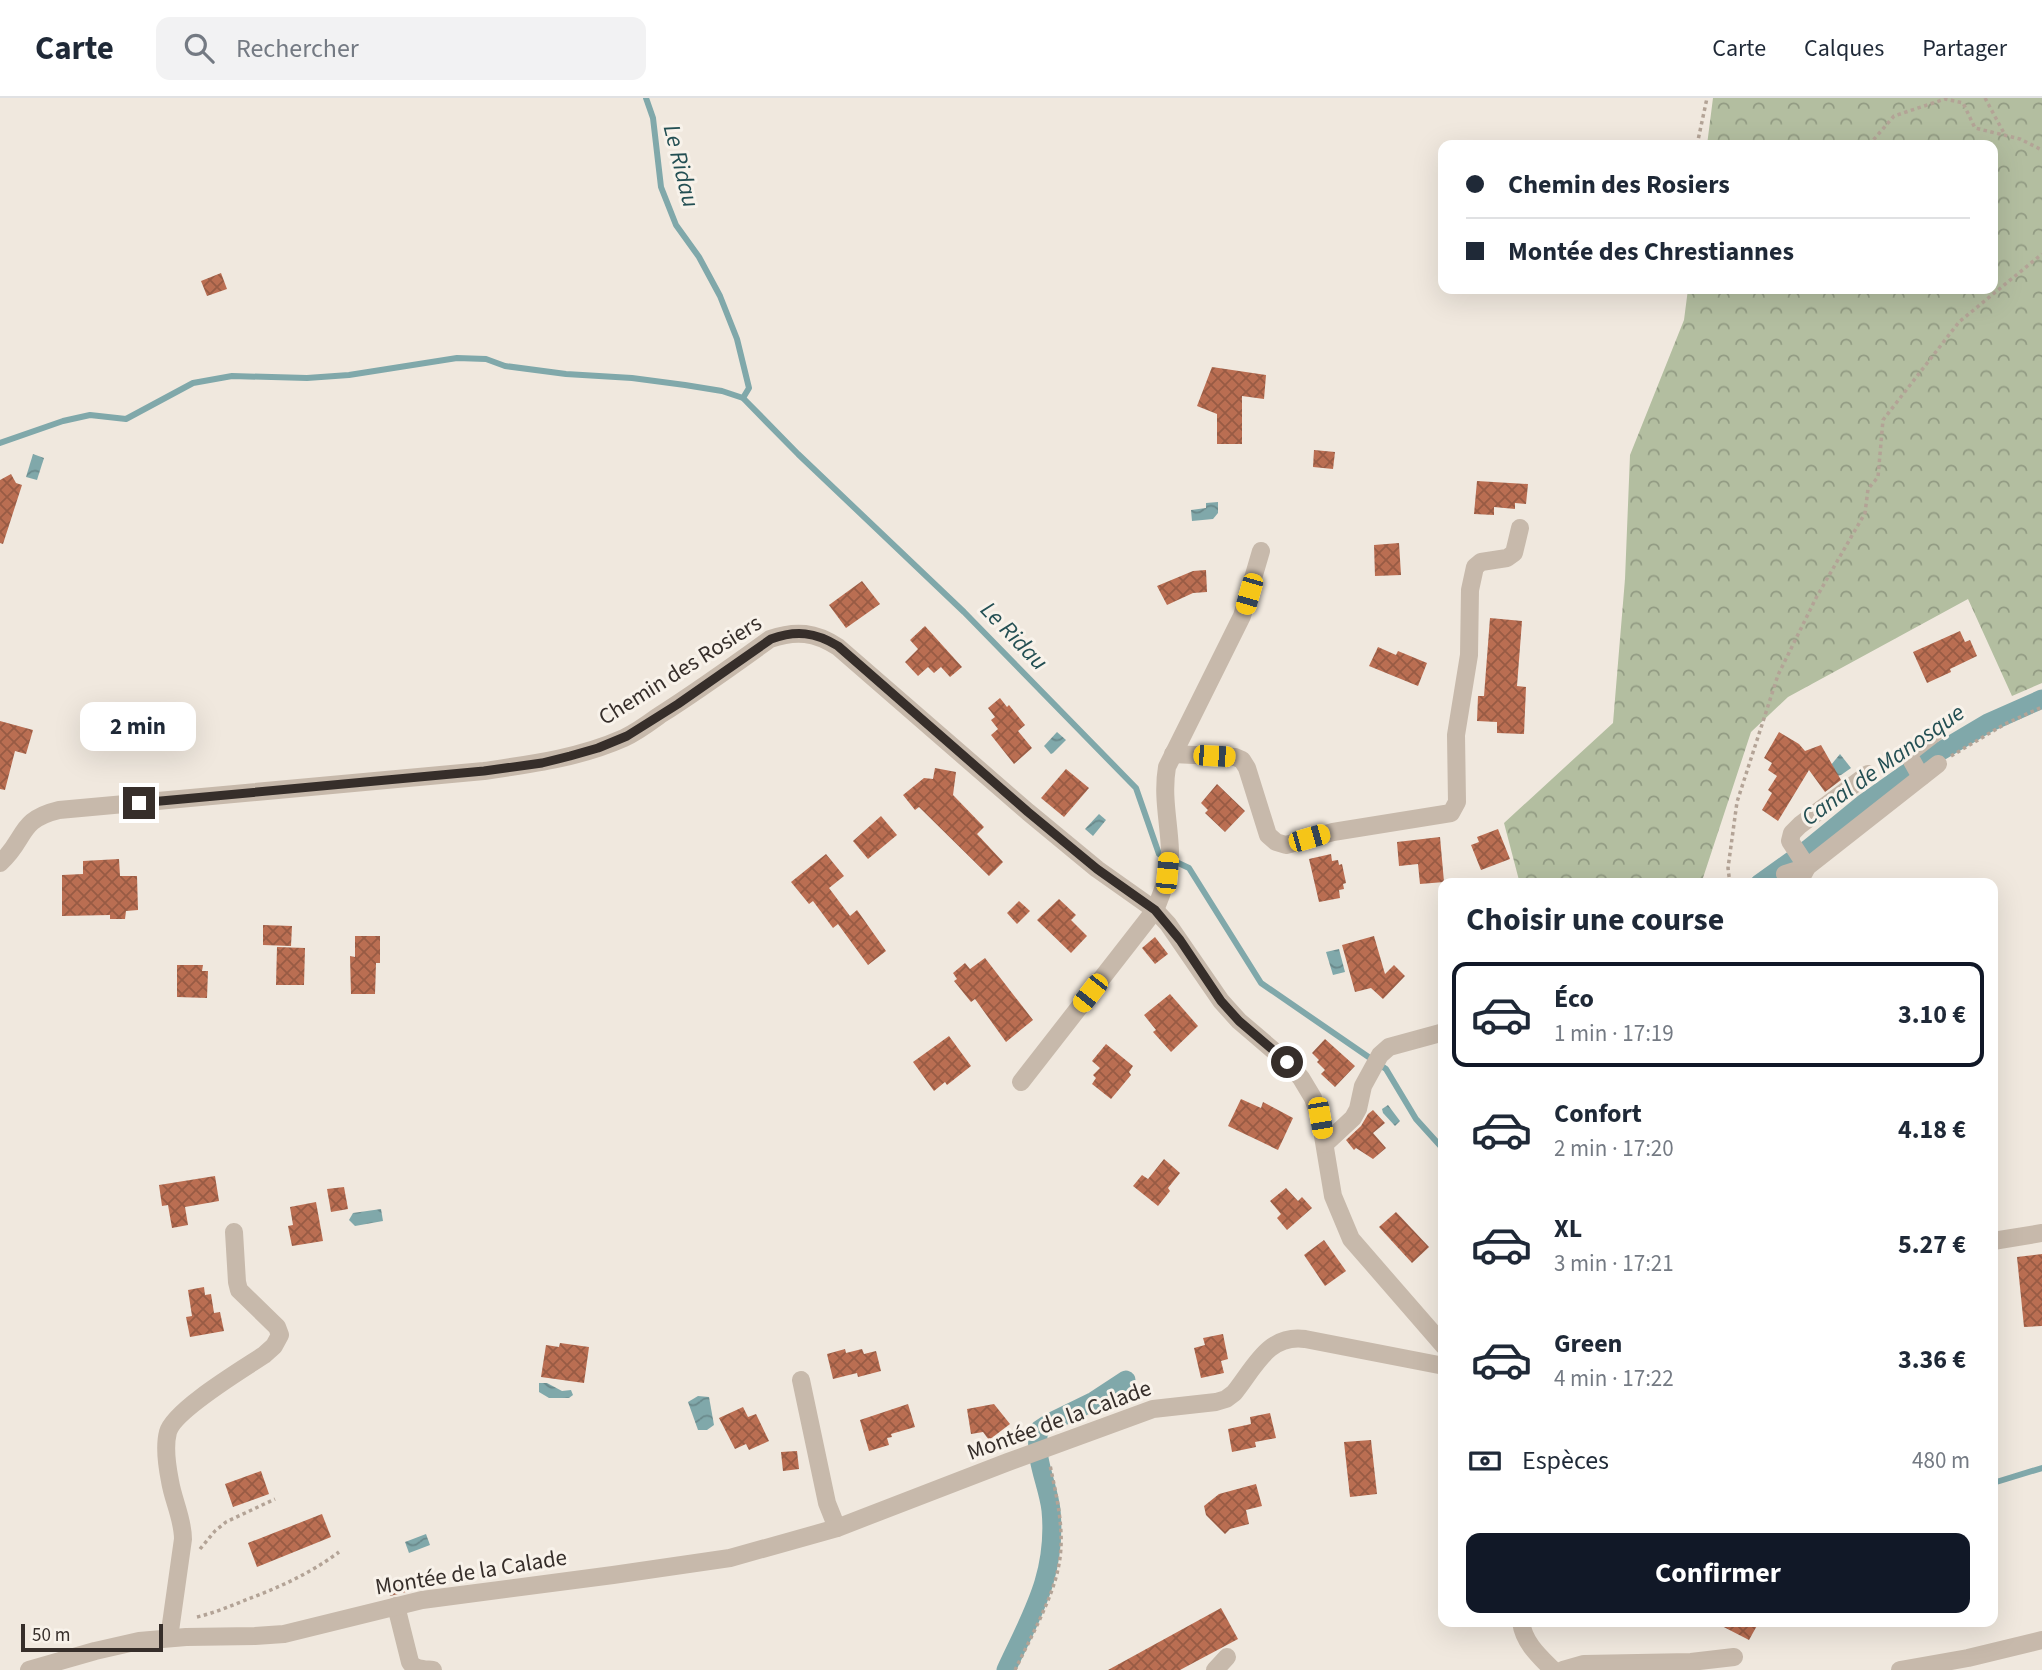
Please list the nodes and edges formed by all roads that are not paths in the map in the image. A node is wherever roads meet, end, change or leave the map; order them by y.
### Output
1 (1520, 528) dead end
2 (1262, 551) dead end
3 (1935, 733) dead end
4 (1173, 754) junction
5 (1938, 764) road end
6 (1868, 774) dead end
7 (1921, 777) junction
8 (0, 863) edge
9 (1807, 867) junction
10 (1792, 878) edge
11 (1155, 910) junction
12 (1438, 1034) edge
13 (1021, 1082) dead end
14 (1325, 1144) junction
15 (234, 1232) dead end
16 (2042, 1233) edge
17 (1998, 1240) edge
18 (1438, 1339) edge
19 (1438, 1365) edge
20 (800, 1380) dead end
21 (837, 1528) junction
22 (396, 1606) junction
23 (1522, 1627) edge
24 (170, 1631) junction
25 (2042, 1640) edge
26 (1734, 1657) dead end
27 (29, 1670) edge
28 (433, 1670) edge
29 (1553, 1670) edge
30 (1563, 1670) edge
31 (1900, 1670) edge

1 - 4 street
2 - 4 street
3 - 7 street
4 - 11 street
5 - 7 street
6 - 9 street
7 - 9 street
8 - 11 street, Chemin des Rosiers
9 - 10 street
11 - 13 street
11 - 14 street, Chemin des Rosiers
12 - 14 street
14 - 18 street, Chemin des Rosiers
15 - 24 street
16 - 17 street
19 - 21 street, Montée de la Calade
20 - 21 street
21 - 22 street, Montée de la Calade
22 - 24 street, Montée de la Calade
22 - 28 street
23 - 29 street
24 - 27 street, Montée de la Calade
25 - 31 street
26 - 30 street

